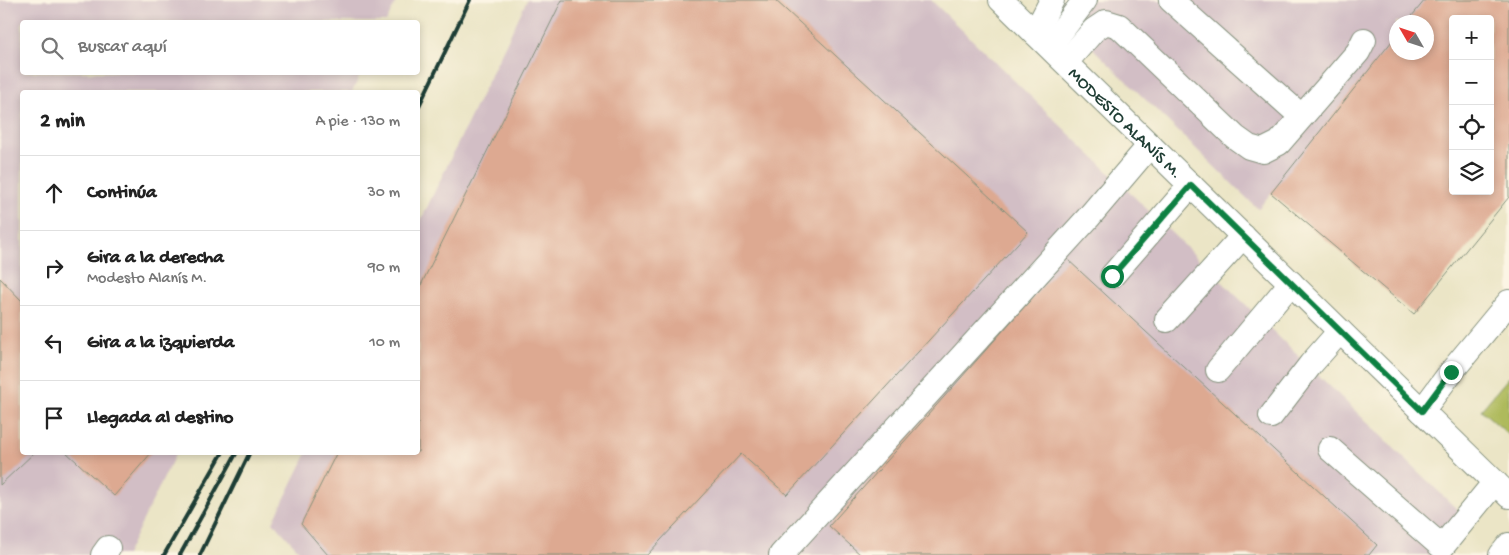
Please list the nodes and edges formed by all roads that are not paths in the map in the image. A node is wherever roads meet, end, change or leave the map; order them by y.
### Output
1 (1001, 0) edge
2 (1052, 0) edge
3 (1085, 0) edge
4 (1171, 0) edge
5 (1364, 40) dead end
6 (1050, 47) junction
7 (1300, 116) junction
8 (1150, 145) junction
9 (1191, 185) junction
10 (1244, 236) junction
11 (1112, 276) dead end
12 (1291, 282) junction
13 (1509, 302) edge
14 (1167, 320) dead end
15 (1340, 331) junction
16 (1218, 370) dead end
17 (1422, 411) junction
18 (1271, 416) dead end
19 (1330, 450) dead end
20 (1502, 489) edge
21 (1509, 545) edge
22 (1439, 551) edge
23 (781, 555) edge
24 (1501, 555) edge

1 - 6 street, MODESTO ALANÍS M.
2 - 6 street
3 - 6 street
4 - 7 street
5 - 7 street
6 - 7 street
6 - 8 street, MODESTO ALANÍS M.
8 - 9 street, MODESTO ALANÍS M.
8 - 23 street
9 - 10 street, MODESTO ALANÍS M.
9 - 11 street
10 - 12 street, MODESTO ALANÍS M.
10 - 14 street
12 - 15 street, MODESTO ALANÍS M.
12 - 16 street
13 - 17 street
15 - 17 street, MODESTO ALANÍS M.
15 - 18 street
17 - 20 street, MODESTO ALANÍS M.
19 - 22 street
20 - 22 street
21 - 24 street

